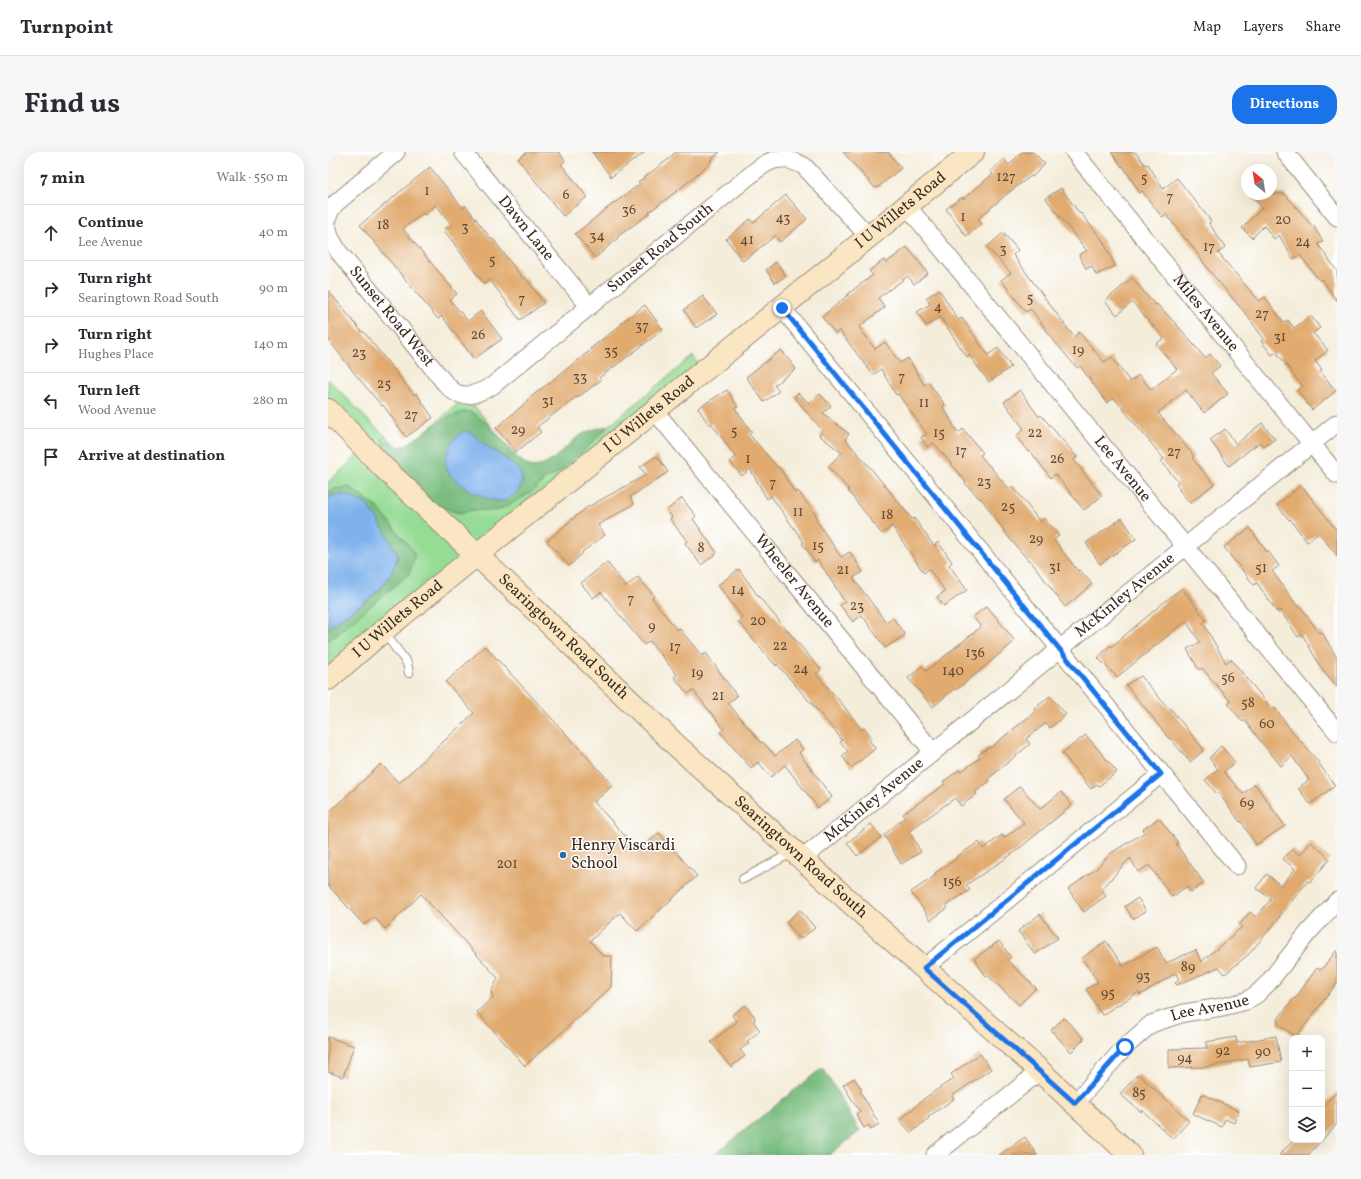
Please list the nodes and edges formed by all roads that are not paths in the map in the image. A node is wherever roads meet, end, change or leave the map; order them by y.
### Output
1 (396, 152) edge
2 (463, 152) edge
3 (1074, 152) edge
4 (1284, 152) edge
5 (970, 153) edge
6 (907, 206) junction
7 (1337, 216) edge
8 (328, 217) edge
9 (328, 229) edge
10 (870, 237) junction
11 (589, 306) junction
12 (782, 308) junction
13 (444, 382) joint
14 (328, 410) edge
15 (655, 411) junction
16 (1337, 423) edge
17 (1312, 444) junction
18 (1337, 475) edge
19 (1186, 546) junction
20 (477, 555) junction
21 (383, 631) junction
22 (1059, 649) junction
23 (409, 673) dead end
24 (328, 679) edge
25 (1337, 732) edge
26 (933, 752) junction
27 (1161, 774) junction
28 (798, 855) junction
29 (1236, 866) dead end
30 (742, 879) dead end
31 (1337, 902) edge
32 (924, 968) junction
33 (1040, 1070) junction
34 (1075, 1103) junction
35 (935, 1155) edge
36 (1130, 1155) edge

1 - 8 street
2 - 11 street, Dawn Lane
3 - 17 street, Miles Avenue
4 - 7 street
5 - 6 main road, I U Willets Road
6 - 10 main road, I U Willets Road
6 - 19 street, Lee Avenue
9 - 13 street, Sunset Road West
10 - 11 street, Sunset Road South
10 - 12 main road, I U Willets Road
11 - 13 street, Sunset Road South
12 - 15 main road, I U Willets Road
12 - 22 street
14 - 20 main road, Searingtown Road South
15 - 20 main road, I U Willets Road
15 - 26 street, Wheeler Avenue
16 - 17 street, McKinley Avenue
17 - 18 street, Miles Avenue
17 - 19 street, McKinley Avenue
19 - 22 street, McKinley Avenue
19 - 25 street, Lee Avenue
20 - 21 main road, I U Willets Road
20 - 28 main road, Searingtown Road South
21 - 23 lane
21 - 24 main road, I U Willets Road
22 - 26 street, McKinley Avenue
22 - 27 street
26 - 28 street, McKinley Avenue
27 - 29 street
27 - 32 street
28 - 30 lane
28 - 32 main road, Searingtown Road South
31 - 34 street, Lee Avenue
32 - 33 main road, Searingtown Road South
33 - 34 main road, Searingtown Road South
33 - 35 street
34 - 36 main road, Searingtown Road South

